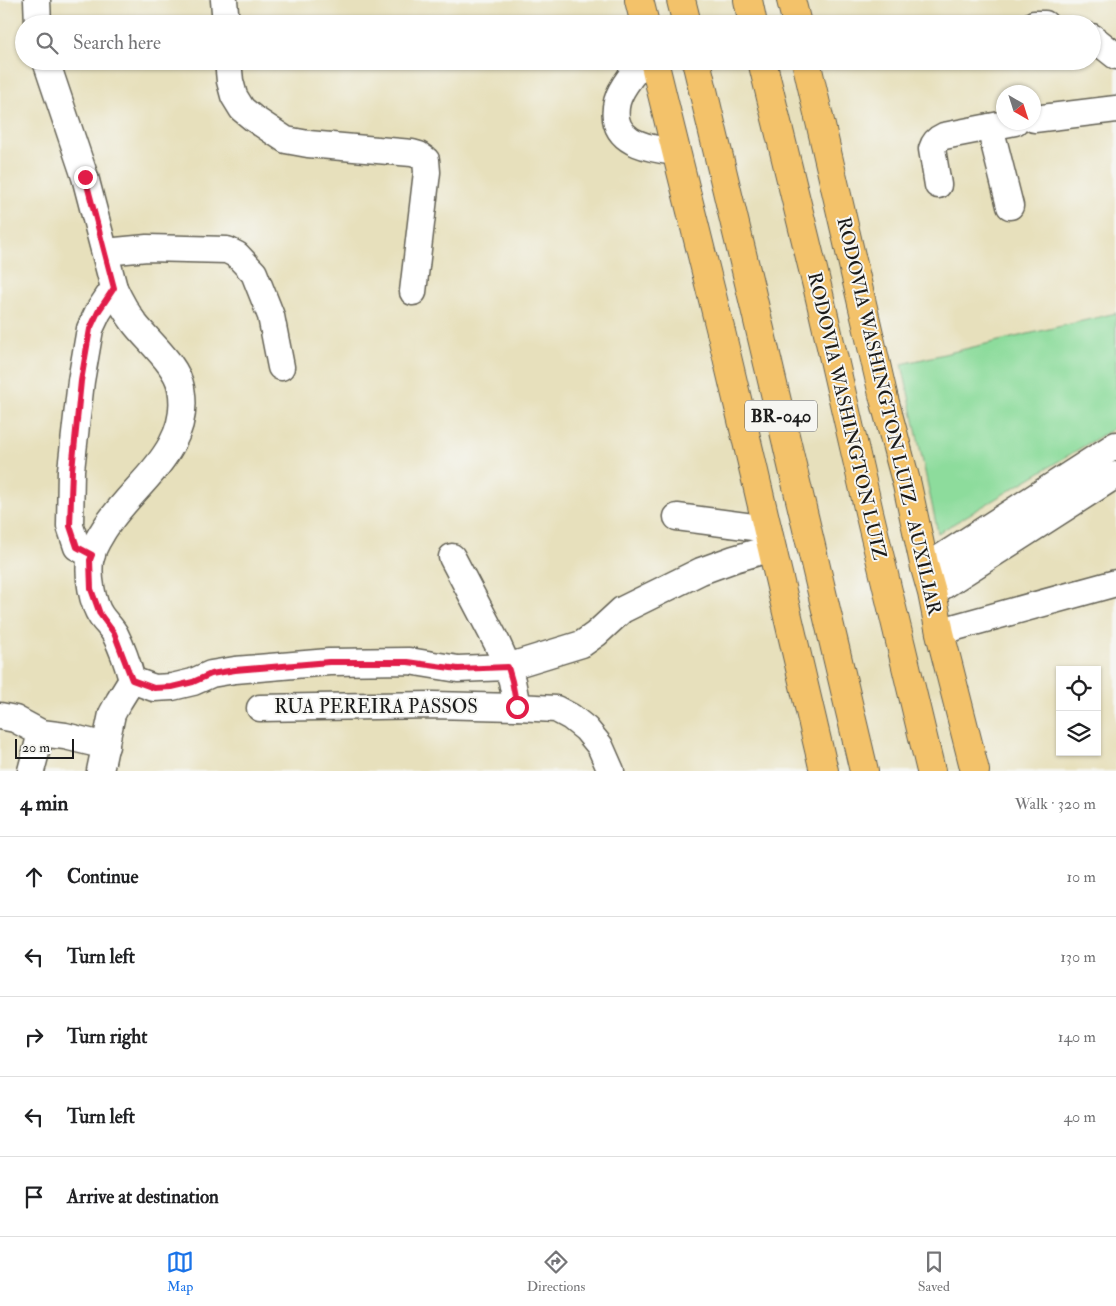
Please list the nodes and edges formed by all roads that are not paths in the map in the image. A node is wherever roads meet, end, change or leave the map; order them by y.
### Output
1 (37, 0) edge
2 (224, 0) edge
3 (639, 0) edge
4 (681, 0) edge
5 (748, 0) edge
6 (760, 0) edge
7 (791, 0) edge
8 (38, 15) edge
9 (225, 15) edge
10 (642, 15) edge
11 (685, 15) edge
12 (751, 15) edge
13 (762, 15) edge
14 (795, 15) edge
15 (1101, 44) edge
16 (1116, 56) edge
17 (49, 70) edge
18 (229, 70) edge
19 (637, 70) edge
20 (656, 70) edge
21 (698, 70) edge
22 (765, 70) edge
23 (808, 70) edge
24 (1116, 109) edge
25 (1041, 118) edge
26 (996, 126) edge
27 (990, 127) junction
28 (675, 152) junction
29 (938, 185) dead end
30 (1010, 206) dead end
31 (105, 252) junction
32 (114, 288) junction
33 (413, 292) dead end
34 (281, 367) dead end
35 (1116, 445) edge
36 (1116, 475) edge
37 (677, 518) dead end
38 (770, 538) junction
39 (92, 555) junction
40 (452, 557) dead end
41 (929, 580) junction
42 (1116, 583) edge
43 (940, 633) junction
44 (508, 667) junction
45 (125, 691) junction
46 (517, 707) junction
47 (260, 708) dead end
48 (0, 716) edge
49 (41, 733) junction
50 (103, 759) edge
51 (31, 771) edge
52 (611, 771) edge
53 (824, 771) edge
54 (864, 771) edge
55 (931, 771) edge
56 (975, 771) edge

1 - 8 street
2 - 9 street
3 - 10 highway
4 - 11 highway
5 - 12 highway
6 - 13 highway
7 - 14 highway
15 - 16 street
17 - 31 street
18 - 33 street
19 - 28 street
20 - 28 highway
21 - 54 highway, BR-040
22 - 55 highway, RODOVIA WASHINGTON LUIZ / BR-040
23 - 41 highway, RODOVIA WASHINGTON LUIZ - AUXILIAR
24 - 25 street
26 - 27 street
27 - 29 street
27 - 30 street
28 - 38 highway
31 - 32 street
31 - 34 street
32 - 39 street
32 - 39 street
35 - 41 street
36 - 41 street
37 - 38 street
38 - 44 street
38 - 53 highway
39 - 45 street
40 - 44 street
41 - 43 highway, RODOVIA WASHINGTON LUIZ - AUXILIAR
42 - 43 street
43 - 56 highway, RODOVIA WASHINGTON LUIZ - AUXILIAR
44 - 45 street
44 - 46 street
45 - 50 street
46 - 47 street, RUA PEREIRA PASSOS
46 - 52 street, RUA PEREIRA PASSOS
48 - 49 street
49 - 50 street
49 - 51 street

